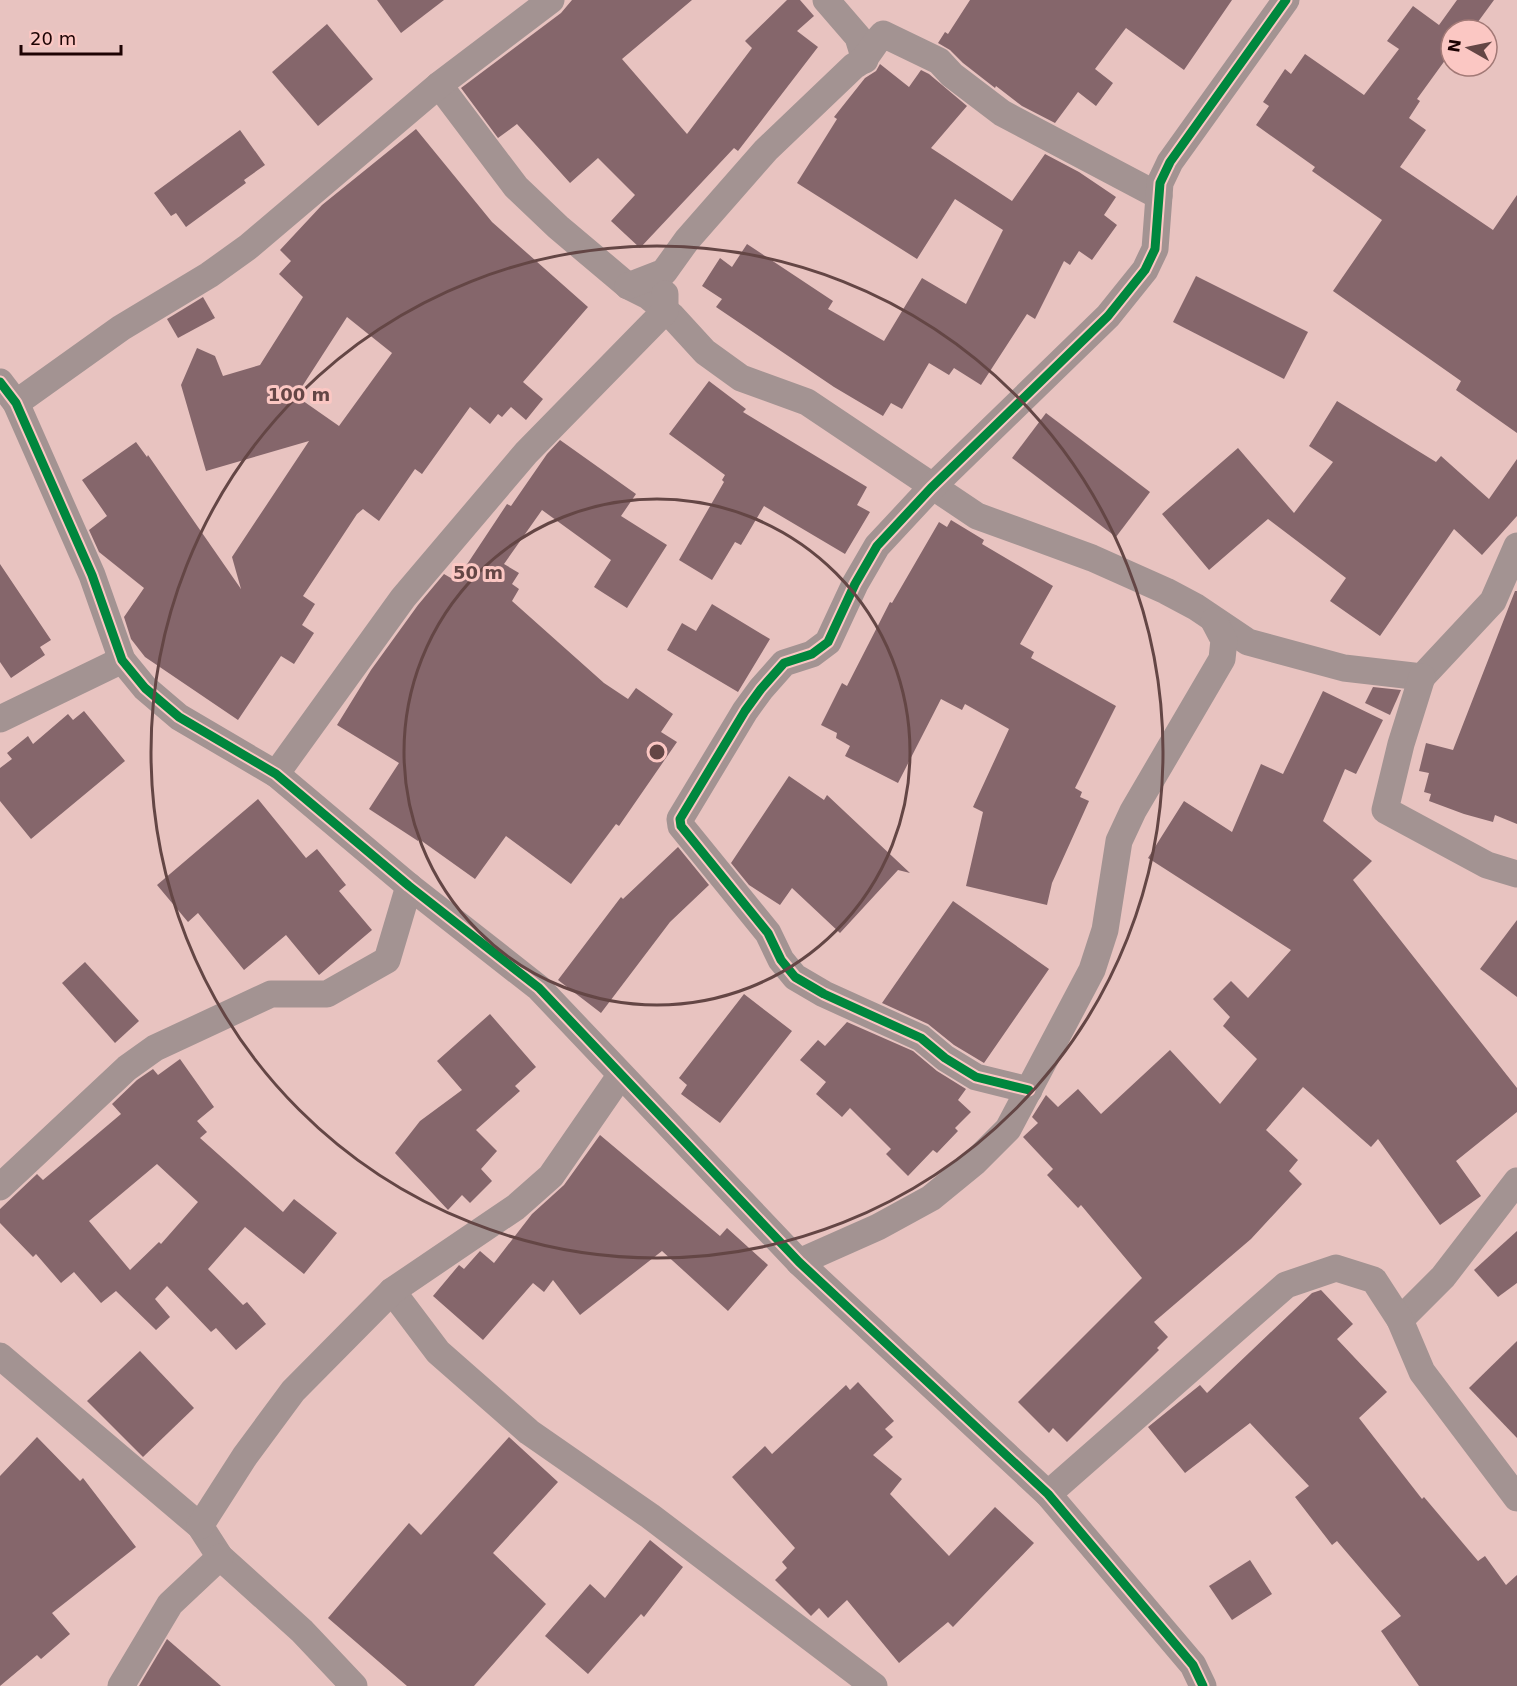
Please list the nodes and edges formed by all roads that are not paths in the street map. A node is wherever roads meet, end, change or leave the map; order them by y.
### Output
1 (551, 0) edge
2 (826, 0) edge
3 (1286, 0) edge
4 (865, 60) junction
5 (439, 85) junction
6 (1159, 196) junction
7 (664, 272) junction
8 (628, 286) junction
9 (665, 311) junction
10 (8, 393) edge
11 (931, 488) junction
12 (1517, 546) edge
13 (1214, 621) junction
14 (1248, 642) junction
15 (1222, 659) junction
16 (122, 660) junction
17 (1422, 677) junction
18 (0, 719) edge
19 (276, 774) junction
20 (1517, 874) edge
21 (409, 886) junction
22 (620, 1076) junction
23 (1029, 1090) junction
24 (2, 1178) edge
25 (1517, 1181) edge
26 (799, 1262) junction
27 (392, 1291) junction
28 (1400, 1320) junction
29 (0, 1356) edge
30 (1048, 1494) junction
31 (1517, 1498) edge
32 (200, 1527) junction
33 (220, 1557) junction
34 (121, 1686) edge
35 (354, 1686) edge
36 (874, 1686) edge
37 (1203, 1686) edge

1 - 5 street
2 - 4 street
3 - 6 street
4 - 6 street
4 - 7 street
5 - 8 street
5 - 10 street
6 - 11 street
7 - 8 street
7 - 9 street
8 - 9 street
9 - 11 street
9 - 19 street
10 - 16 street
11 - 13 street
11 - 23 street
12 - 17 street
13 - 14 street
13 - 15 street
14 - 15 street
14 - 17 street
15 - 23 street
16 - 18 street
16 - 19 street
17 - 20 street
19 - 21 street
21 - 22 street
21 - 24 street
22 - 26 street
22 - 27 street
23 - 26 street
25 - 28 street
26 - 30 street
27 - 32 street
27 - 36 street
28 - 30 street
28 - 31 street
29 - 32 street
30 - 37 street
32 - 33 street
33 - 34 street
33 - 35 street

